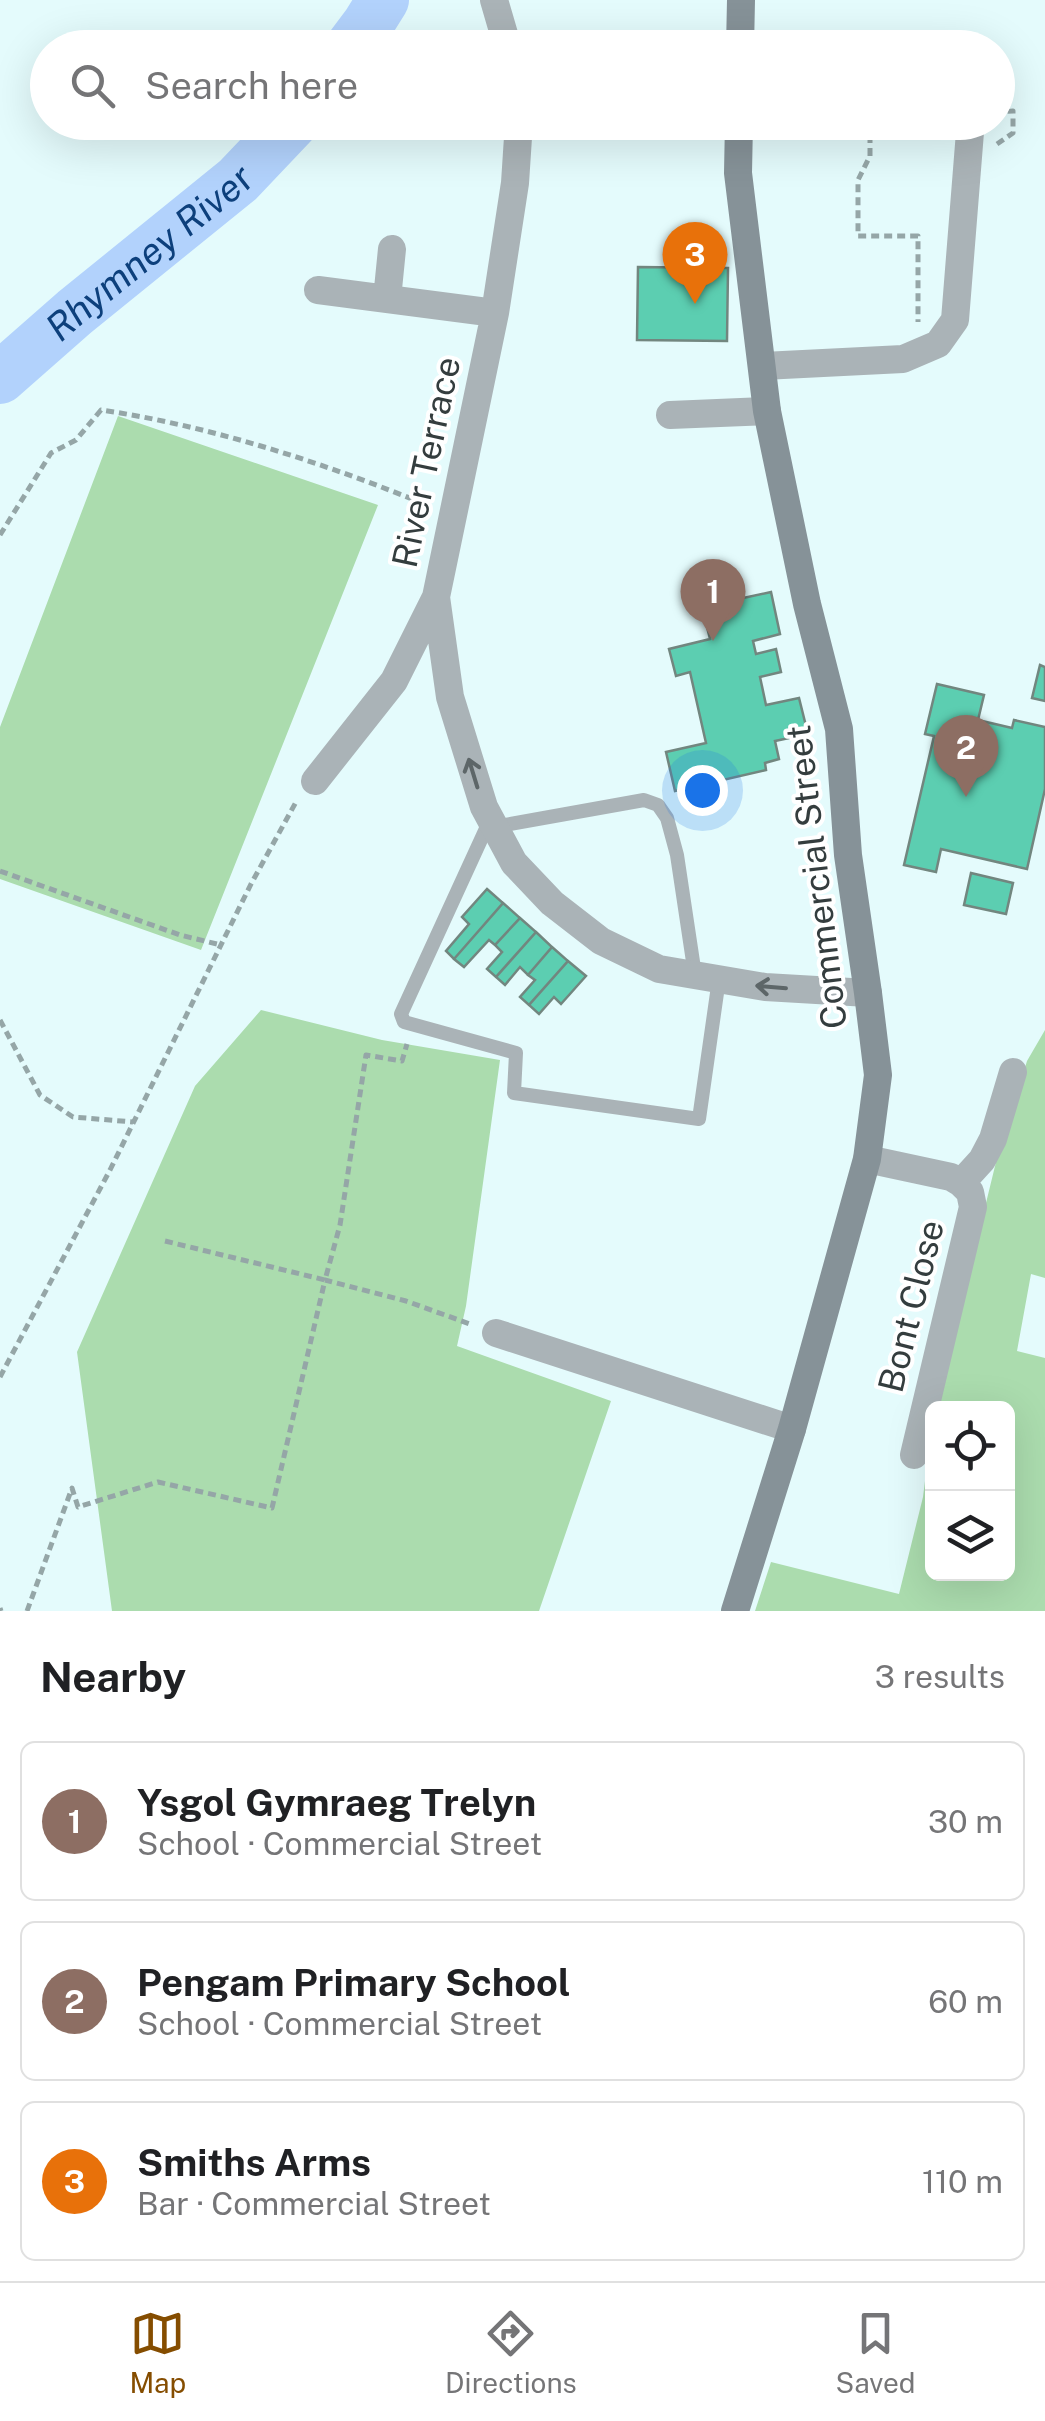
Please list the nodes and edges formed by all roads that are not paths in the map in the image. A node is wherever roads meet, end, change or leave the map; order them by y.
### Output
1 (494, 0) edge
2 (742, 0) edge
3 (503, 30) edge
4 (741, 30) edge
5 (518, 140) edge
6 (739, 140) edge
7 (969, 140) edge
8 (392, 249) dead end
9 (318, 290) dead end
10 (386, 299) junction
11 (495, 313) junction
12 (762, 366) junction
13 (767, 410) junction
14 (670, 414) dead end
15 (436, 597) junction
16 (315, 781) road end
17 (492, 823) junction
18 (707, 977) junction
19 (868, 993) junction
20 (1013, 1072) dead end
21 (867, 1159) junction
22 (962, 1182) junction
23 (496, 1333) road end
24 (792, 1429) junction
25 (914, 1455) dead end
26 (735, 1611) edge

1 - 3 street
2 - 4 main road
5 - 11 street, River Terrace
6 - 12 main road, Commercial Street
7 - 12 street
8 - 10 street
9 - 10 street
10 - 11 street
11 - 15 street, River Terrace
12 - 13 main road, Commercial Street
13 - 14 street
13 - 19 main road, Commercial Street
15 - 16 street, River Terrace
17 -> 15 street
17 - 18 street
17 - 18 lane
17 - 18 lane
19 -> 18 street
19 - 21 main road, Commercial Street
20 - 22 street, Bont Close
21 - 22 street
21 - 24 main road, Commercial Street
22 - 25 street, Bont Close
23 - 24 street
24 - 26 main road, Commercial Street

